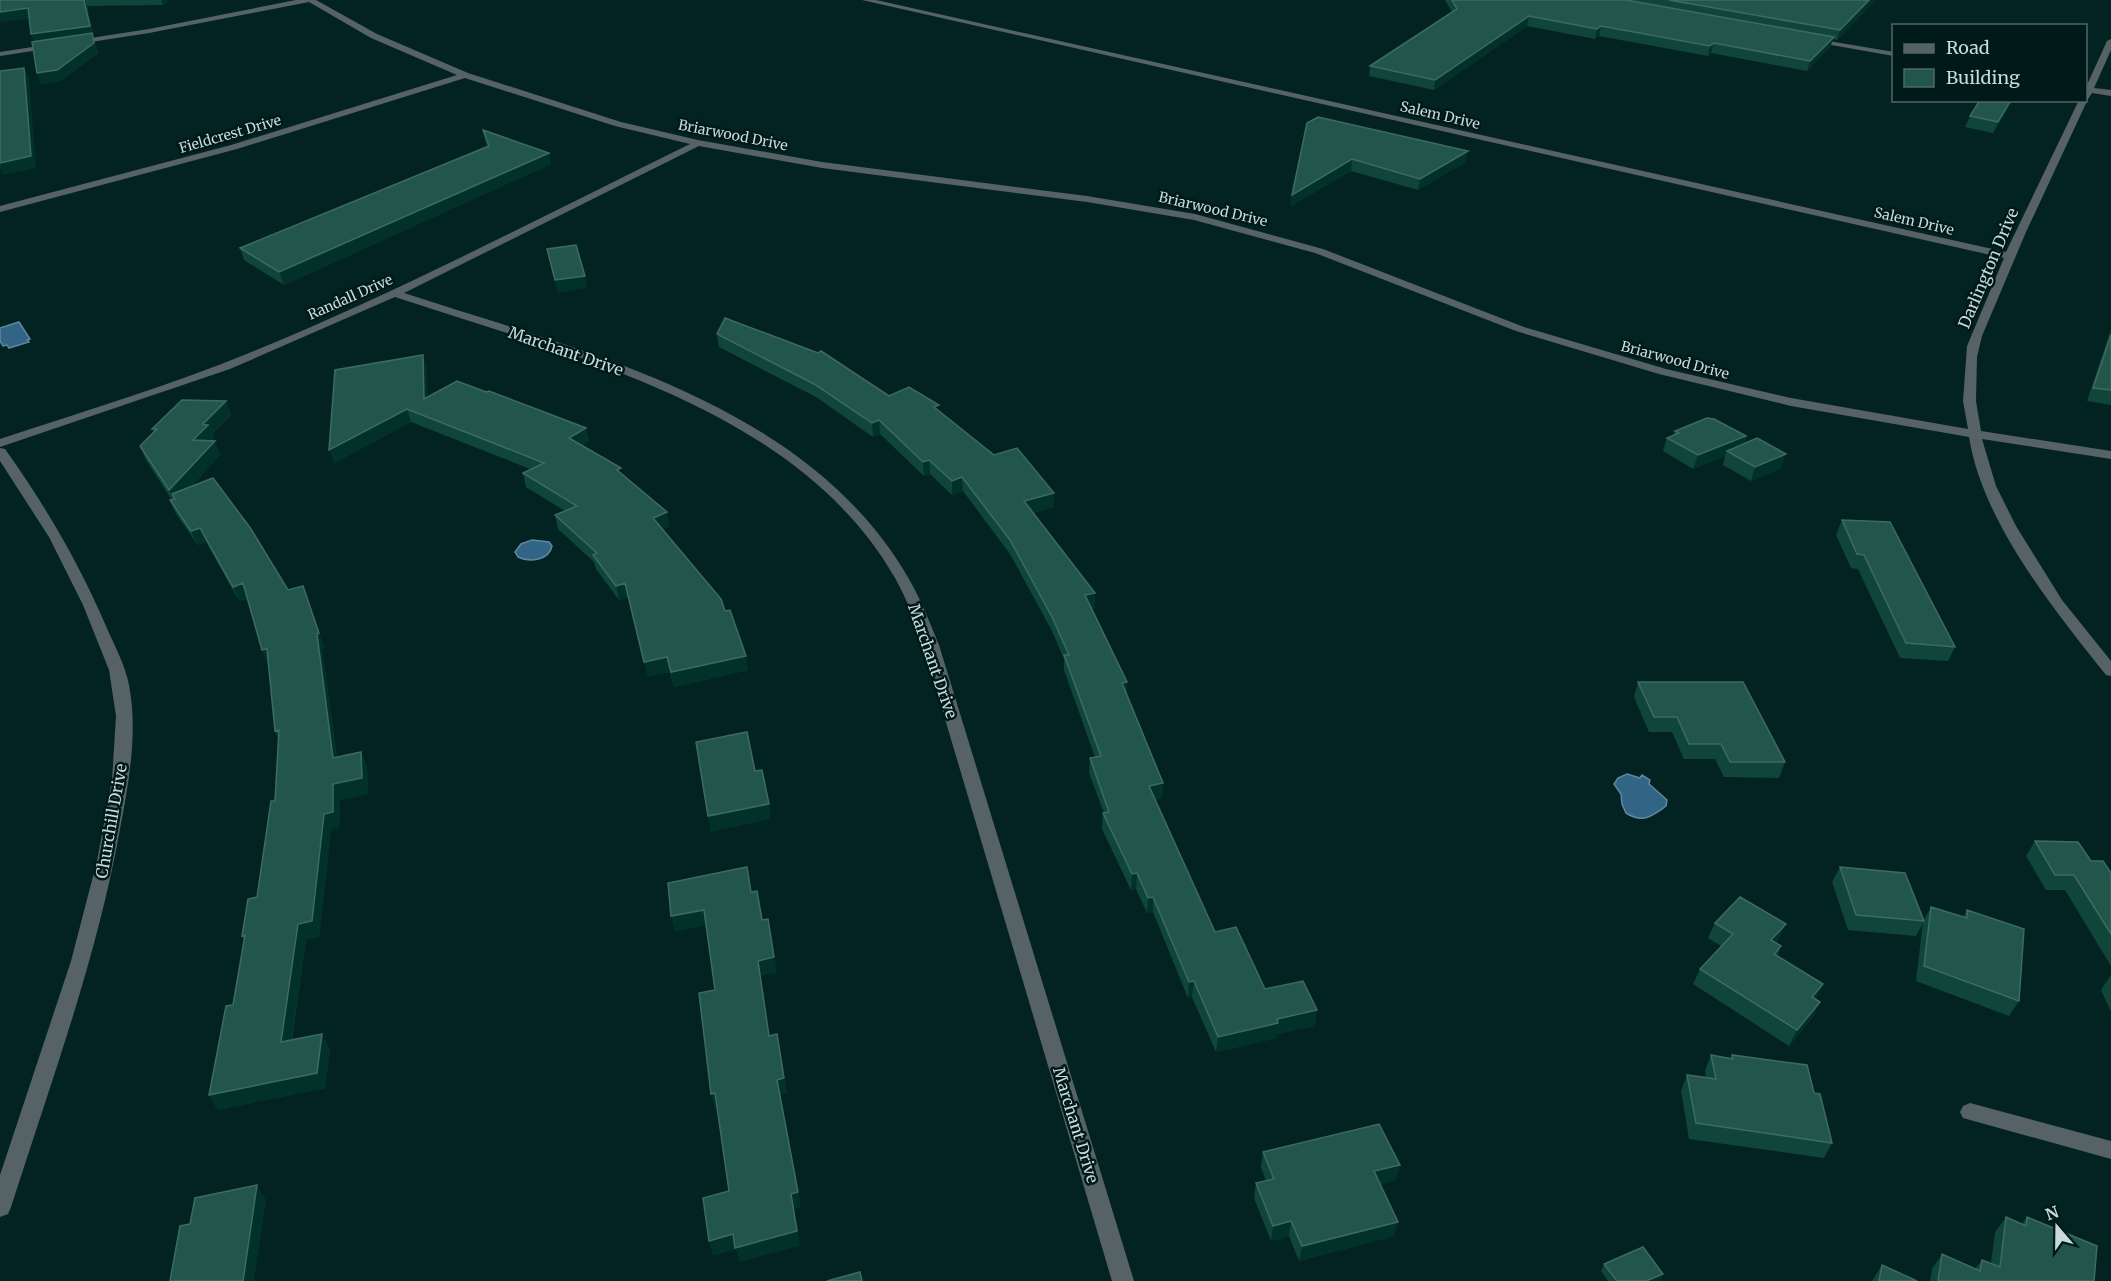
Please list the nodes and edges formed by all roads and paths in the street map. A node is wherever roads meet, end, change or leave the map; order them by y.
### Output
1 (309, 0) edge
2 (866, 0) edge
3 (1803, 38) edge
4 (2111, 41) edge
5 (0, 54) edge
6 (1892, 54) edge
7 (465, 75) junction
8 (2087, 92) edge
9 (2111, 93) edge
10 (2087, 94) edge
11 (2082, 102) edge
12 (698, 143) junction
13 (0, 209) edge
14 (2009, 256) junction
15 (394, 293) junction
16 (1974, 434) junction
17 (0, 443) edge
18 (0, 452) edge
19 (2111, 455) edge
20 (2111, 671) edge
21 (1970, 1112) dead end
22 (2111, 1150) edge
23 (0, 1207) edge
24 (1123, 1281) edge

1 - 5 street
1 - 7 street, Briarwood Drive
2 - 14 street, Salem Drive
3 - 6 street
4 - 8 street, Darlington Drive
7 - 12 street, Briarwood Drive
7 - 13 street, Fieldcrest Drive
9 - 10 street
11 - 14 street, Darlington Drive
12 - 15 street, Randall Drive
12 - 16 street, Briarwood Drive
14 - 16 street, Darlington Drive
15 - 17 street, Randall Drive
15 - 24 street, Marchant Drive
16 - 19 street, Briarwood Drive
16 - 20 street, Darlington Drive
18 - 23 street, Churchill Drive
21 - 22 street

